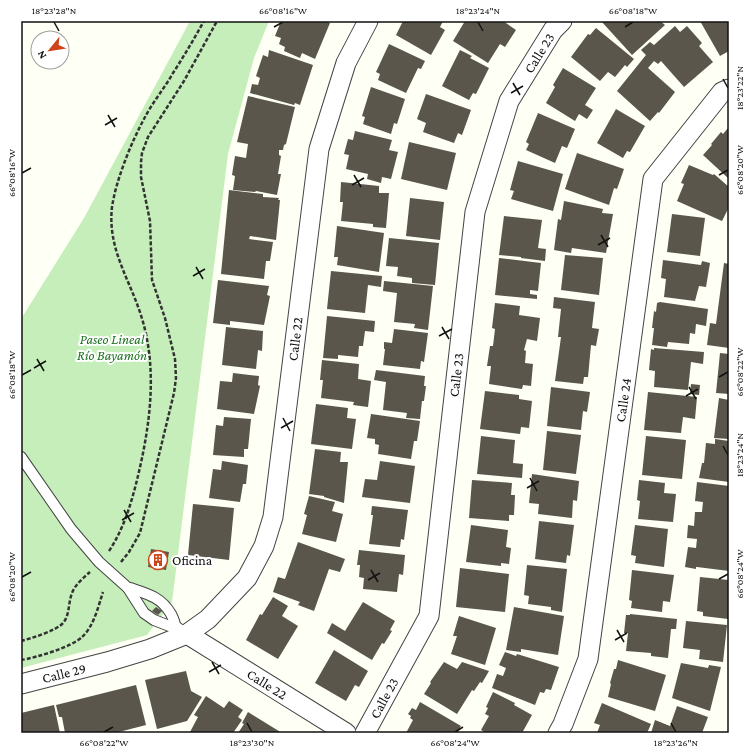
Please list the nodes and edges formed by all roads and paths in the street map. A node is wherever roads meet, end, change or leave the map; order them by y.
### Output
1 (204, 21) edge
2 (217, 21) edge
3 (368, 21) edge
4 (562, 21) edge
5 (729, 89) edge
6 (21, 457) edge
7 (109, 551) dead end
8 (121, 562) dead end
9 (86, 576) dead end
10 (128, 588) junction
11 (103, 592) dead end
12 (181, 630) junction
13 (21, 642) edge
14 (21, 660) edge
15 (107, 662) joint
16 (21, 684) edge
17 (346, 733) edge
18 (365, 733) edge
19 (558, 733) edge

1 - 7 path
2 - 8 path
3 - 12 street, Calle 22
4 - 18 street, Calle 23
5 - 19 street, Calle 24
6 - 10 lane
9 - 13 path
10 - 12 lane
10 - 12 lane
11 - 14 path
12 - 15 street, Calle 22
12 - 17 street, Calle 22
15 - 16 street, Calle 29

